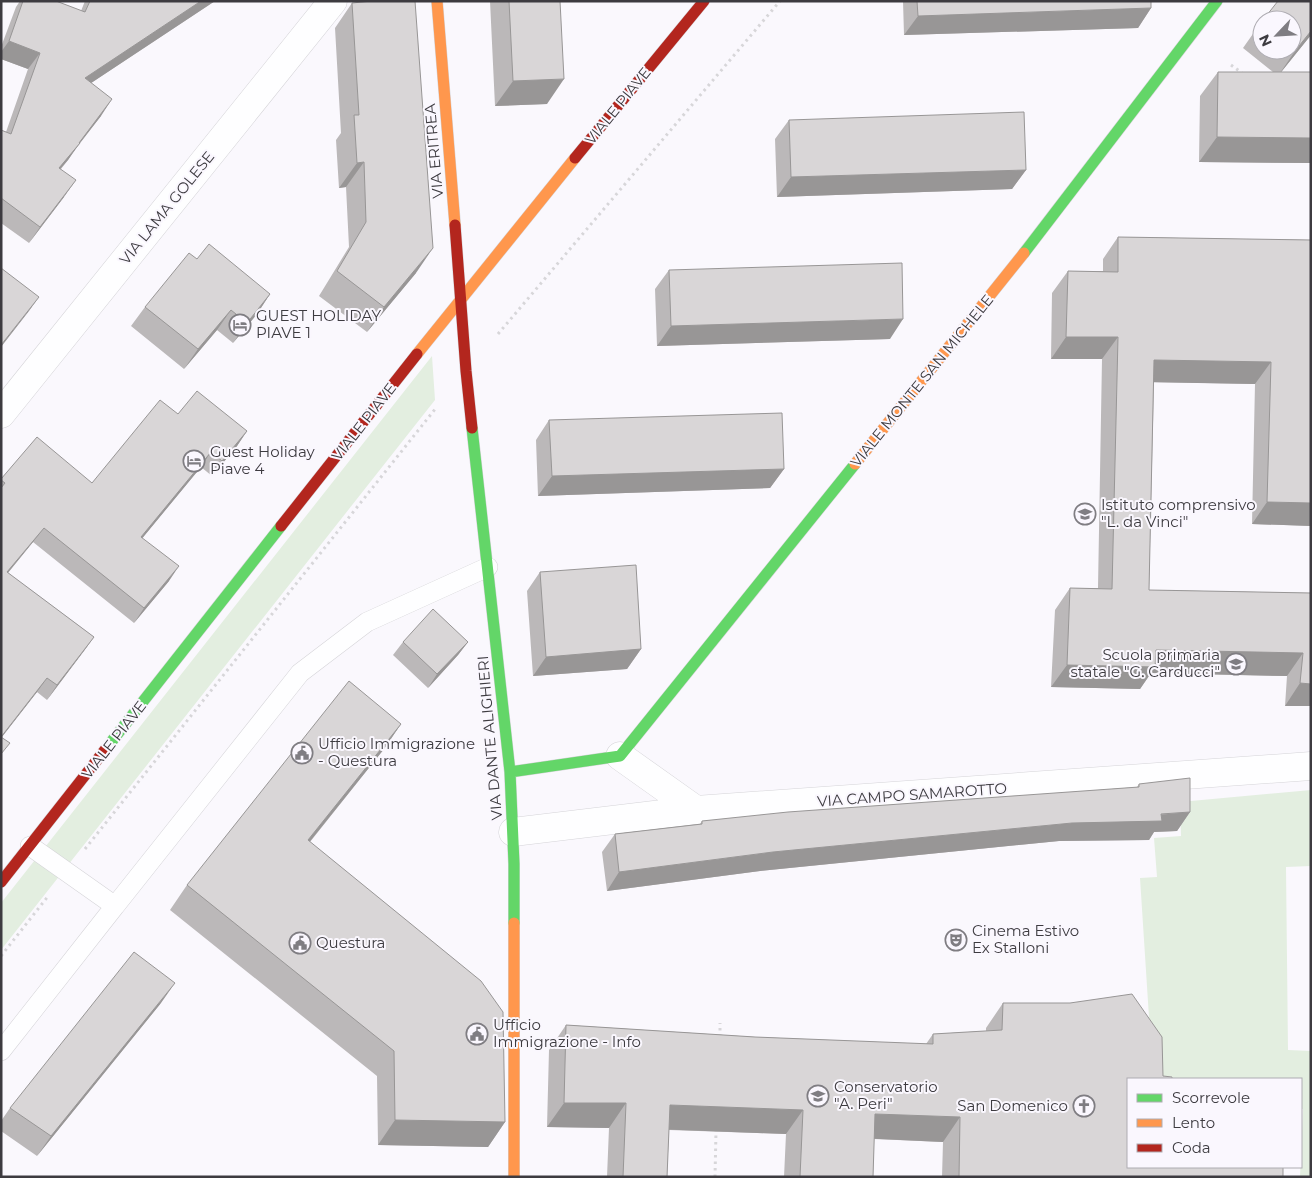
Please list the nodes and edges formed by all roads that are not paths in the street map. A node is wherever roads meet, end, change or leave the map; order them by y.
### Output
1 (333, 1) edge
2 (437, 1) edge
3 (704, 1) edge
4 (1217, 1) edge
5 (461, 298) junction
6 (1, 414) edge
7 (488, 566) junction
8 (620, 756) junction
9 (1311, 766) edge
10 (510, 772) junction
11 (696, 810) junction
12 (513, 832) junction
13 (30, 846) junction
14 (1, 882) edge
15 (116, 906) junction
16 (1, 1051) edge
17 (514, 1177) edge

1 - 6 street, VIA LAMA GOLESE
2 - 5 street, VIA ERITREA
3 - 5 street, VIALE PIAVE
4 - 8 street, VIALE MONTE SAN MICHELE
5 - 7 street, VIA DANTE ALIGHIERI
5 - 13 street, VIALE PIAVE
7 - 10 street, VIA DANTE ALIGHIERI
7 - 15 lane
8 - 10 street
8 - 11 street
9 - 11 street, VIA CAMPO SAMAROTTO
10 - 12 street, VIA DANTE ALIGHIERI
11 - 12 street, VIA CAMPO SAMAROTTO
12 - 17 street, VIA DANTE ALIGHIERI
13 - 14 street, VIALE PIAVE
13 - 15 lane
15 - 16 lane

